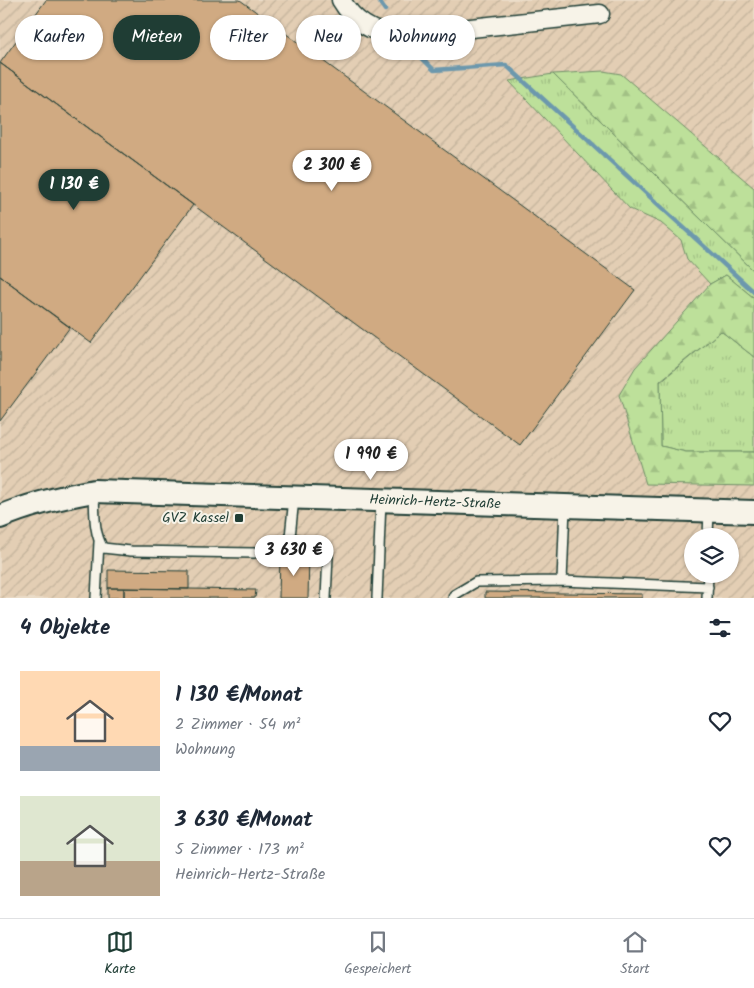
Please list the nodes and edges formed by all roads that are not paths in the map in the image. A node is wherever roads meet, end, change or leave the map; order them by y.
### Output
1 (341, 0) edge
2 (600, 14) dead end
3 (94, 491) junction
4 (294, 498) junction
5 (381, 500) junction
6 (565, 507) junction
7 (709, 510) junction
8 (754, 512) edge
9 (0, 517) edge
10 (708, 528) edge
11 (290, 537) junction
12 (99, 541) junction
13 (562, 581) junction
14 (708, 583) edge
15 (708, 587) junction
16 (96, 598) edge
17 (326, 598) edge
18 (377, 598) edge
19 (453, 598) edge
20 (707, 598) edge

1 - 2 street
3 - 4 street, Heinrich-Hertz-Straße
3 - 9 street, Heinrich-Hertz-Straße
3 - 12 lane
4 - 5 street, Heinrich-Hertz-Straße
4 - 11 lane
5 - 6 street, Heinrich-Hertz-Straße
5 - 18 lane
6 - 7 street, Heinrich-Hertz-Straße
6 - 13 lane
7 - 8 street, Heinrich-Hertz-Straße
7 - 10 lane
11 - 12 lane
11 - 17 lane
12 - 16 lane
13 - 15 lane
13 - 19 lane
14 - 15 lane
15 - 20 lane

